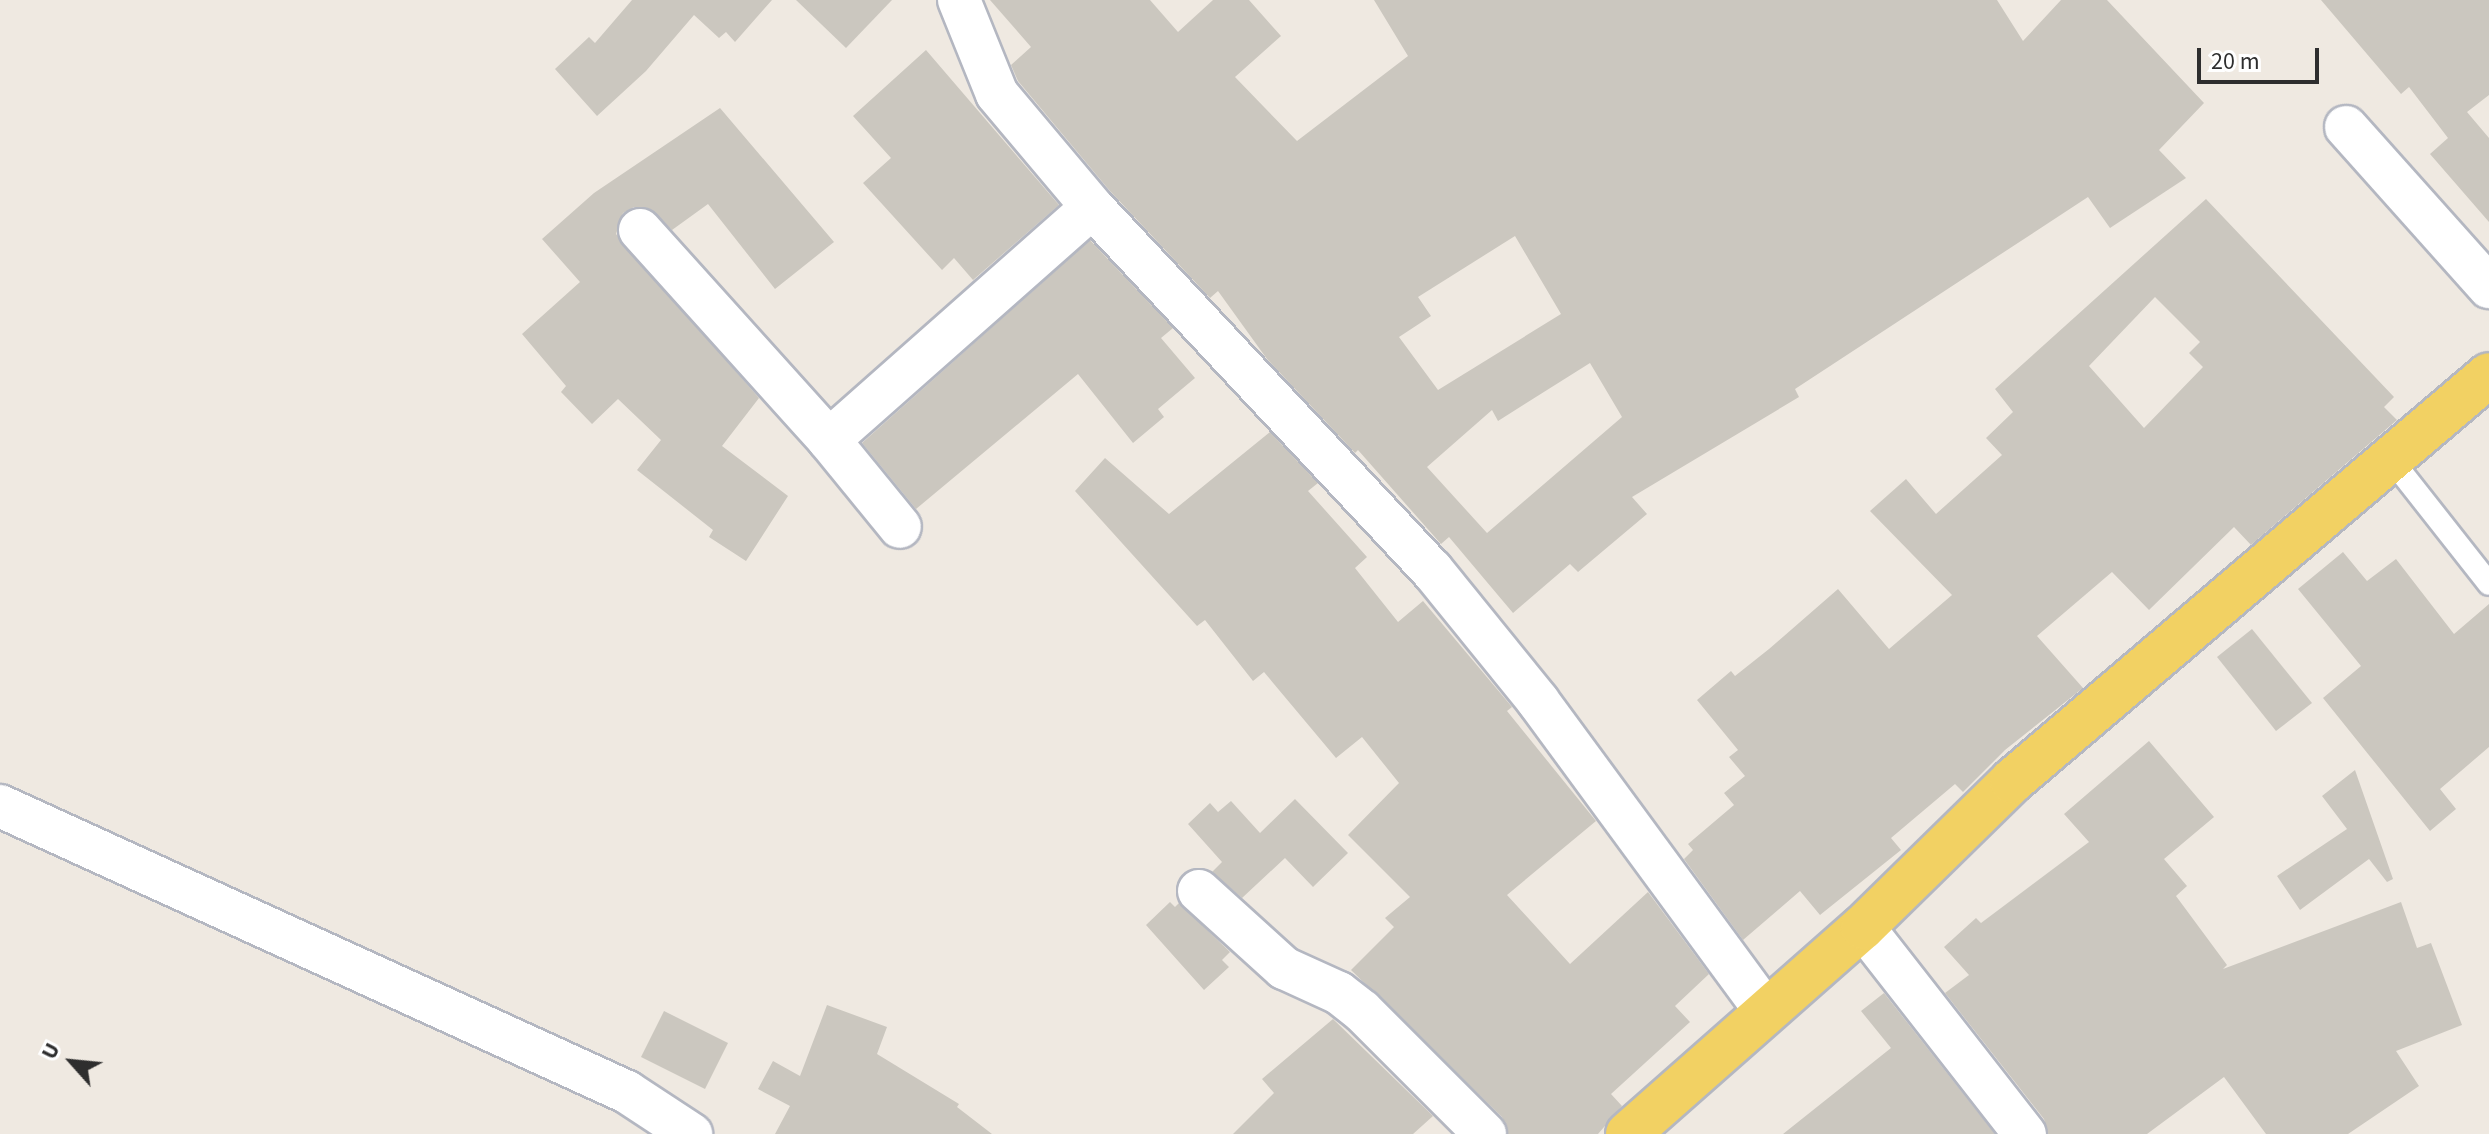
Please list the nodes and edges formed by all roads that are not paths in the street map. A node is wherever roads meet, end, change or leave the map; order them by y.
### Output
1 (959, 0) edge
2 (2346, 127) dead end
3 (1092, 207) junction
4 (640, 230) dead end
5 (2489, 287) edge
6 (2489, 375) edge
7 (829, 440) junction
8 (2390, 458) junction
9 (900, 527) dead end
10 (2489, 584) edge
11 (0, 806) edge
12 (1199, 891) dead end
13 (1863, 927) junction
14 (1766, 1011) junction
15 (691, 1134) edge
16 (1485, 1134) edge
17 (1628, 1134) edge
18 (2025, 1134) edge

1 - 3 street
2 - 5 street
3 - 7 street
3 - 14 street
4 - 7 street
6 - 8 main road
7 - 9 street
8 - 10 lane
8 - 13 main road
11 - 15 street
12 - 16 street
13 - 14 main road
13 - 18 street
14 - 17 main road

